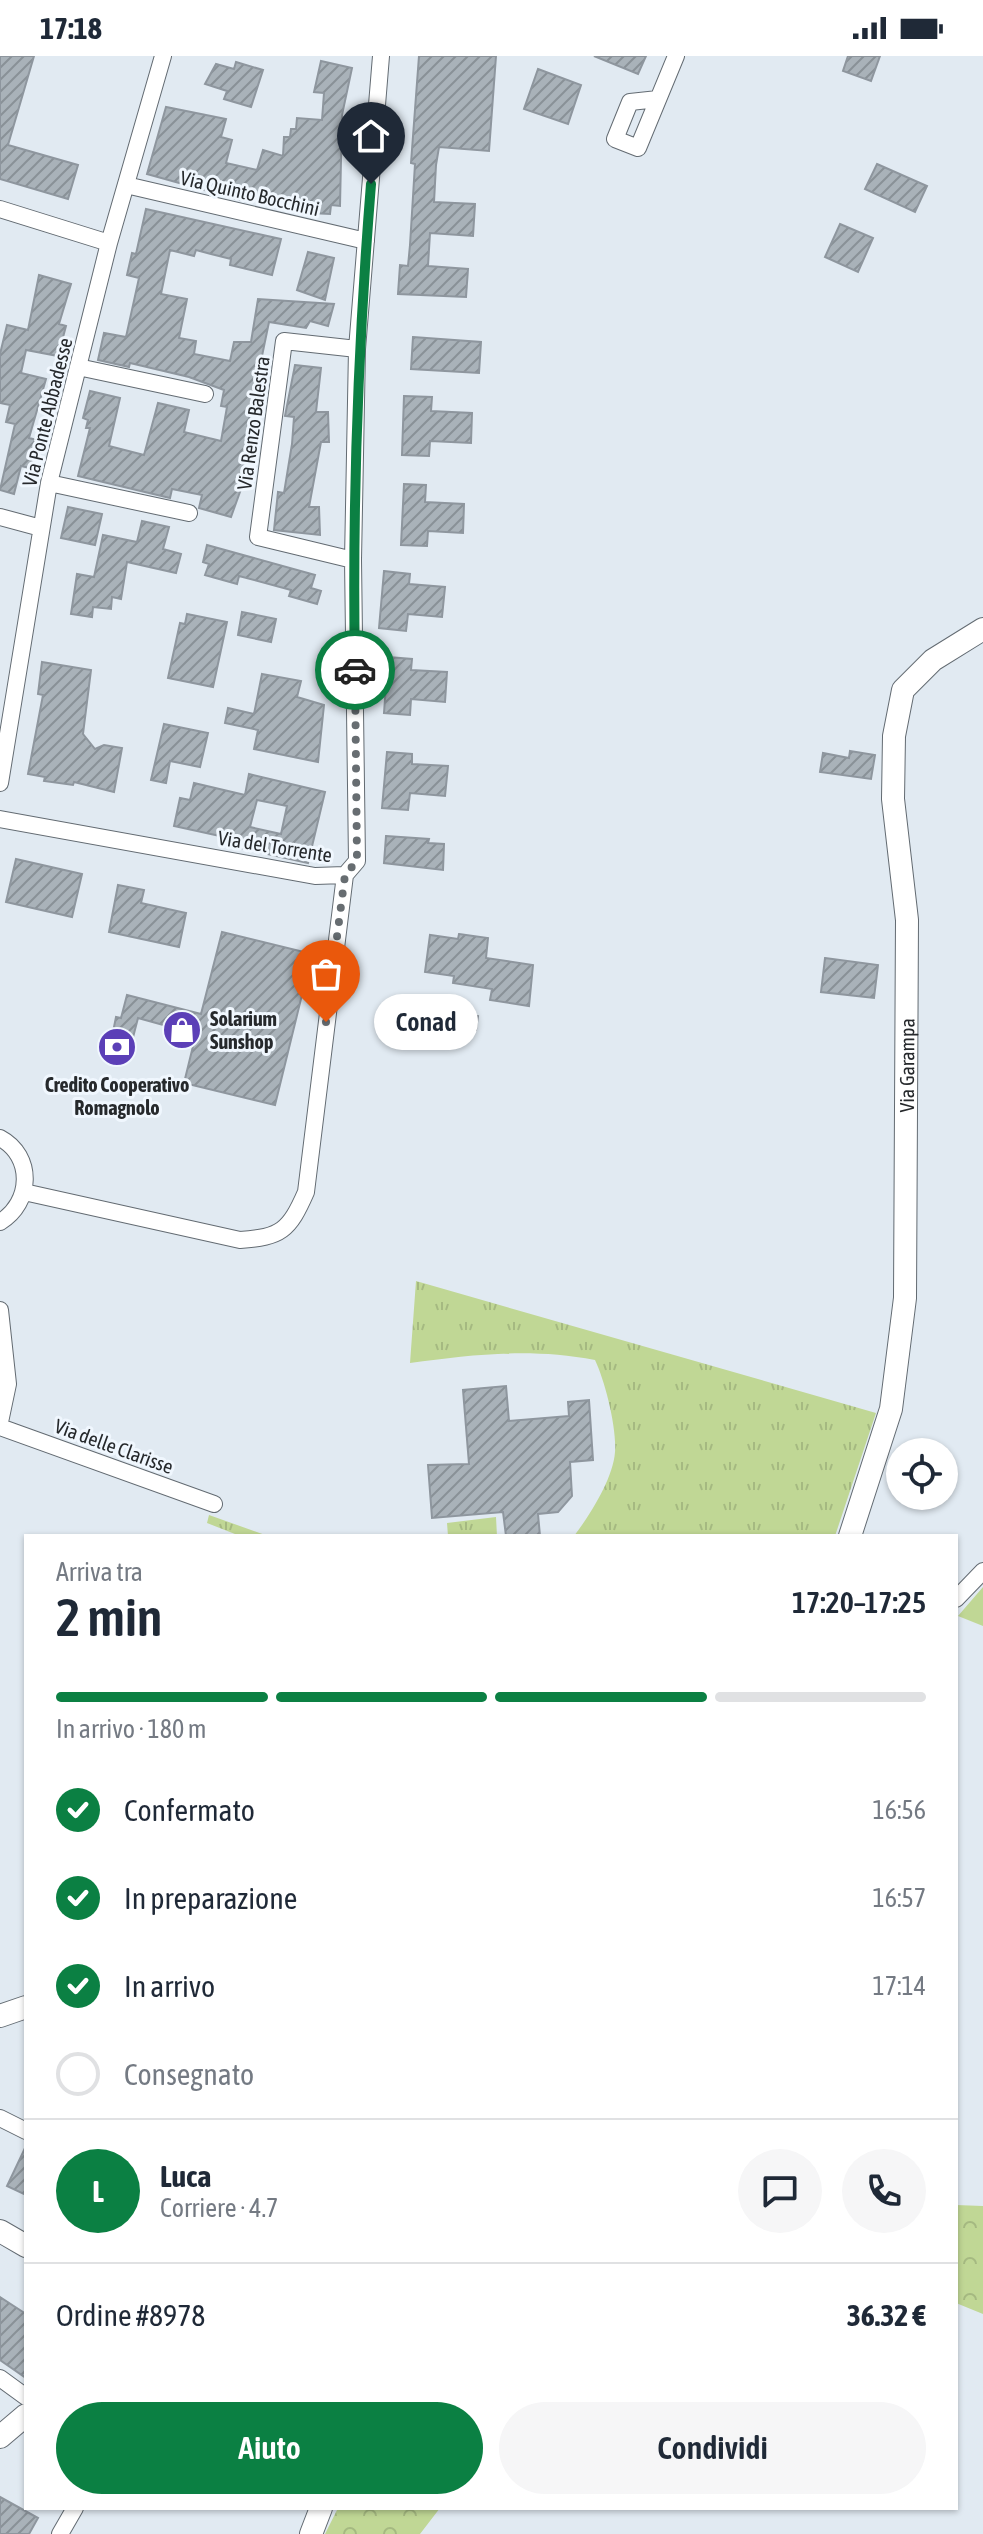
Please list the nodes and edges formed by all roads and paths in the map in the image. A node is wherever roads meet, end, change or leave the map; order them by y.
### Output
1 (163, 56) edge
2 (381, 56) edge
3 (676, 56) edge
4 (658, 99) dead end
5 (126, 185) junction
6 (0, 209) edge
7 (366, 241) junction
8 (109, 243) junction
9 (357, 349) junction
10 (78, 367) junction
11 (205, 394) dead end
12 (49, 483) junction
13 (189, 513) dead end
14 (0, 517) edge
15 (41, 528) junction
16 (353, 560) junction
17 (983, 629) edge
18 (0, 783) edge
19 (0, 819) edge
20 (345, 875) junction
21 (0, 1138) edge
22 (24, 1192) junction
23 (4, 1220) edge
24 (0, 1235) edge
25 (0, 1310) edge
26 (0, 1424) edge
27 (214, 1504) dead end
28 (851, 1534) edge
29 (983, 1571) edge
30 (958, 1597) edge
31 (24, 2008) edge
32 (0, 2016) edge
33 (0, 2118) edge
34 (24, 2130) edge
35 (0, 2231) edge
36 (24, 2245) edge
37 (0, 2378) edge
38 (24, 2396) edge
39 (24, 2417) edge
40 (0, 2437) edge
41 (74, 2510) edge
42 (320, 2510) edge
43 (60, 2534) edge
44 (311, 2534) edge

1 - 5 street, Via Ponte Abbadesse
2 - 7 street, Via del Torrente
3 - 4 street
5 - 7 street, Via Quinto Bocchini
5 - 8 street, Via Ponte Abbadesse
6 - 8 street
7 - 9 street, Via del Torrente
8 - 10 street, Via Ponte Abbadesse
9 - 16 street, Via del Torrente
9 - 16 street, Via Renzo Balestra
10 - 11 street
10 - 12 street, Via Ponte Abbadesse
12 - 13 street
12 - 15 street, Via Ponte Abbadesse
14 - 15 street
15 - 18 street, Via Ponte Abbadesse
16 - 20 street, Via del Torrente
17 - 28 street, Via Garampa
19 - 20 street, Via del Torrente
20 - 22 street
21 - 22 street
22 - 23 street
23 - 24 street
25 - 26 street
26 - 27 street, Via delle Clarisse
29 - 30 street
31 - 32 street
33 - 34 street
35 - 36 street
37 - 38 street
39 - 40 street
41 - 43 street
42 - 44 street

